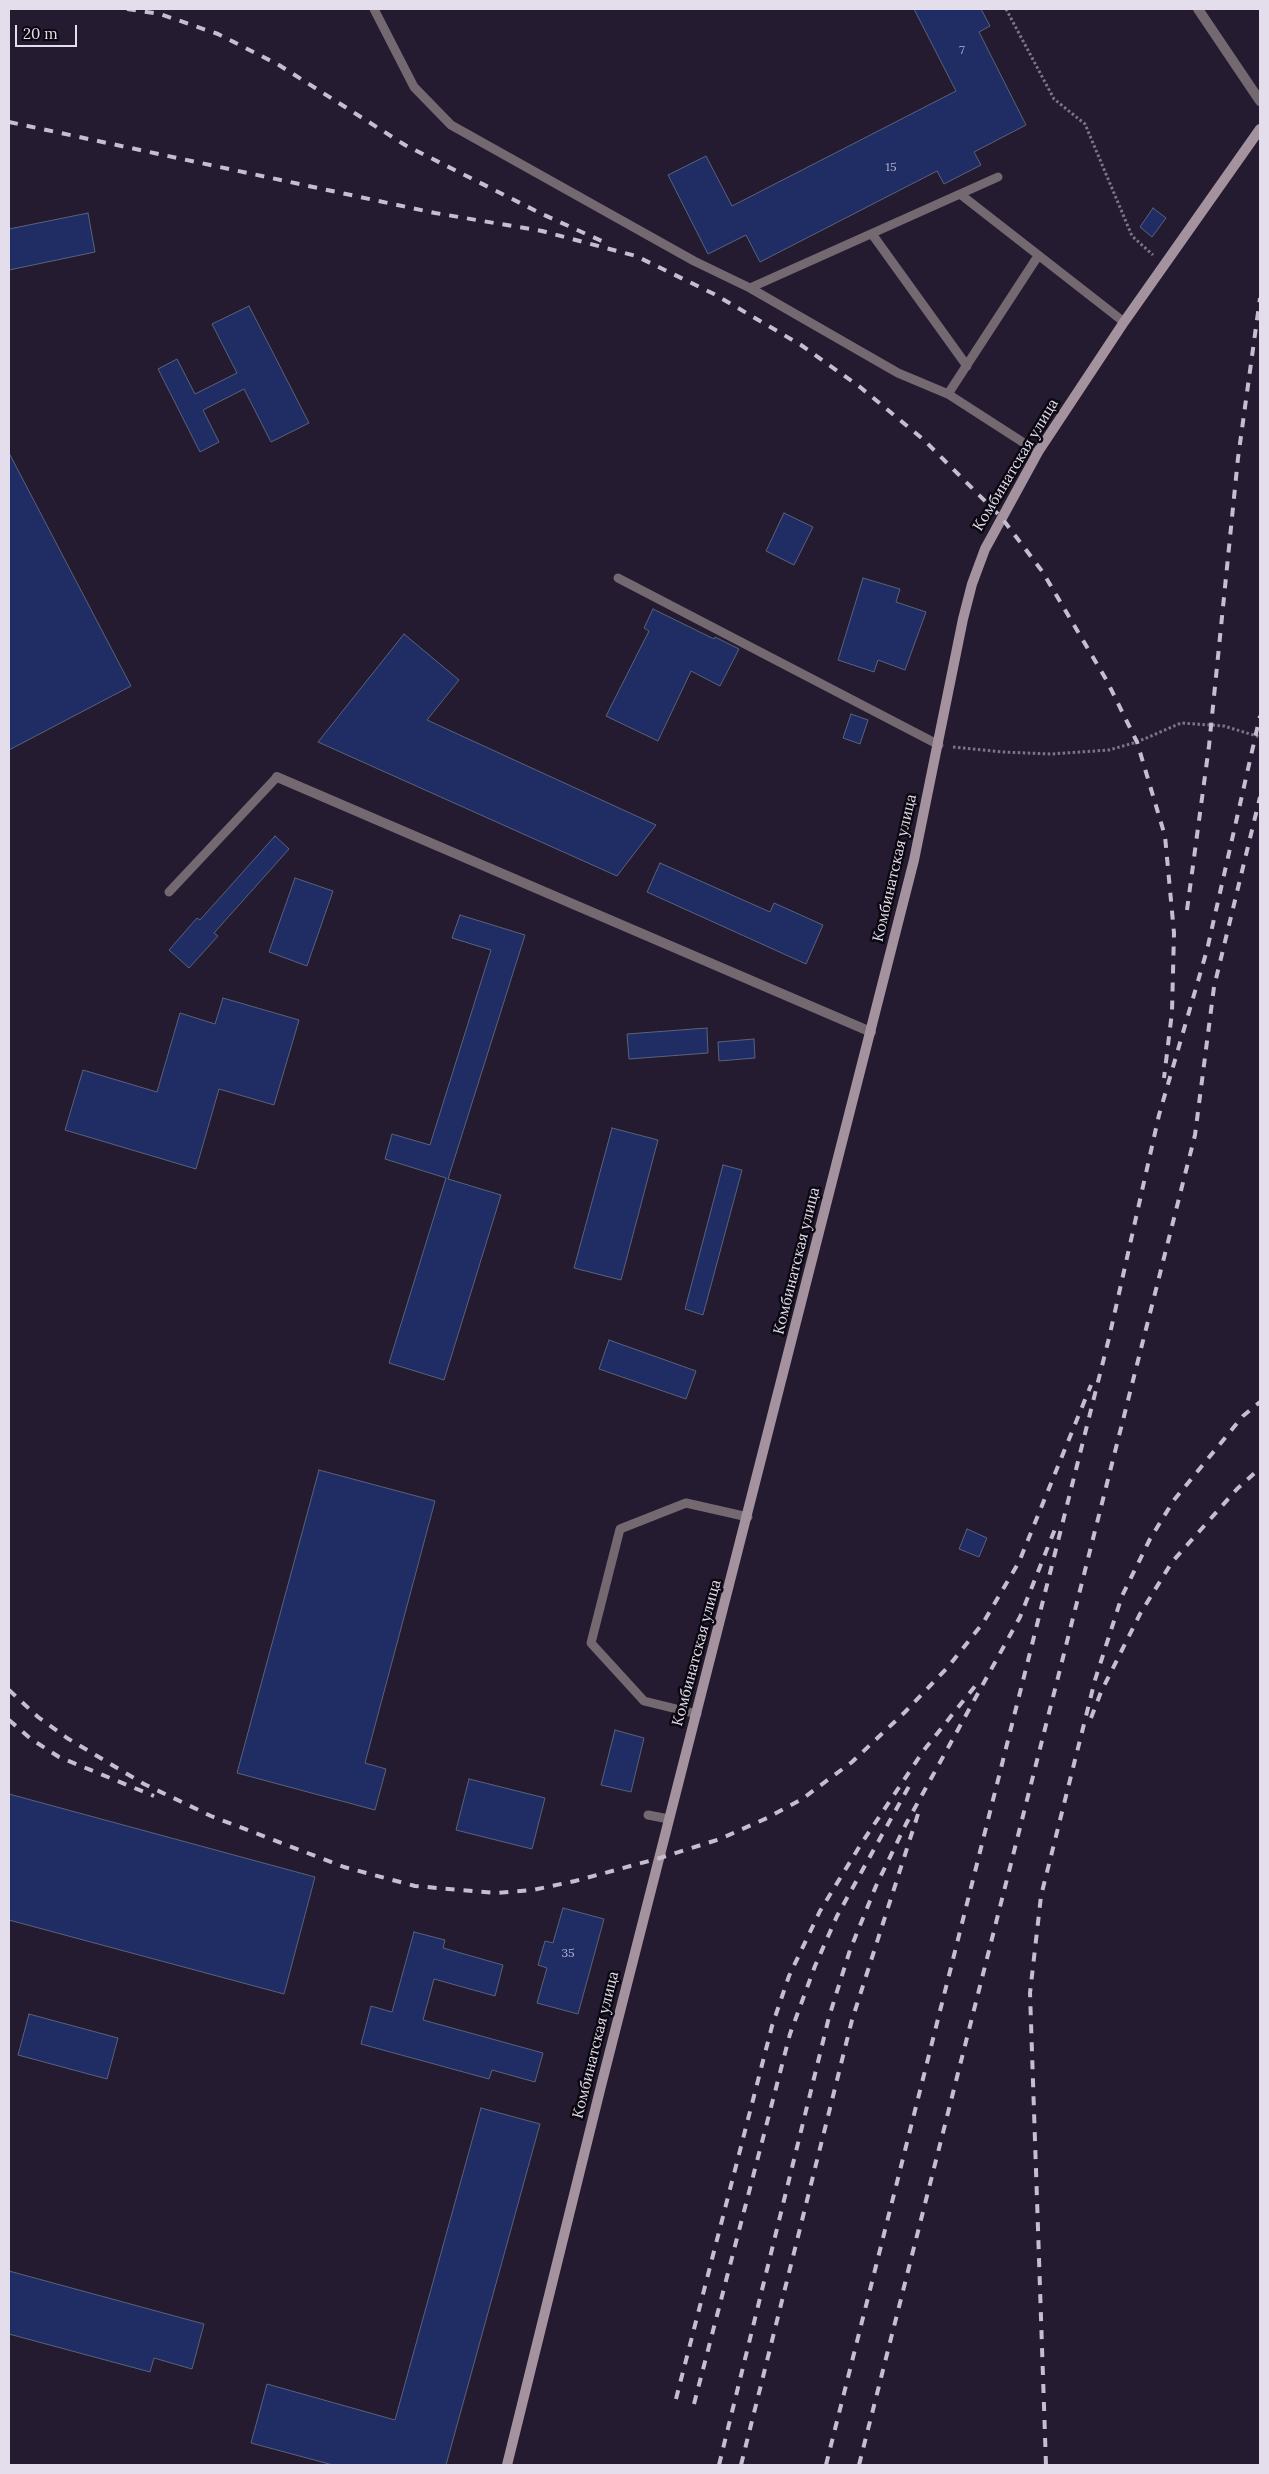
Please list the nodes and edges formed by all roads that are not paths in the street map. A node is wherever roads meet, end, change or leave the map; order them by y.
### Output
1 (374, 9) edge
2 (1198, 9) edge
3 (1260, 101) edge
4 (1260, 129) edge
5 (998, 177) dead end
6 (960, 194) junction
7 (872, 234) junction
8 (1038, 256) junction
9 (750, 288) junction
10 (1124, 322) junction
11 (967, 366) junction
12 (948, 394) junction
13 (1038, 452) junction
14 (618, 578) dead end
15 (939, 745) junction
16 (277, 777) joint
17 (169, 892) dead end
18 (871, 1032) junction
19 (748, 1516) junction
20 (697, 1714) junction
21 (648, 1815) dead end
22 (670, 1819) junction
23 (507, 2465) edge

1 - 9 lane
2 - 3 street
4 - 10 main road, Комбинатская улица
5 - 6 lane
6 - 7 lane
6 - 8 lane
7 - 9 lane
7 - 11 lane
8 - 10 lane
8 - 11 lane
9 - 12 lane
10 - 13 main road, Комбинатская улица
11 - 12 lane
12 - 13 lane
13 - 15 main road, Комбинатская улица
14 - 15 lane
15 - 18 main road, Комбинатская улица
16 - 17 lane
16 - 18 street
18 - 19 main road, Комбинатская улица
19 - 20 main road, Комбинатская улица
19 - 20 lane
20 - 22 main road, Комбинатская улица
21 - 22 lane
22 - 23 main road, Комбинатская улица

